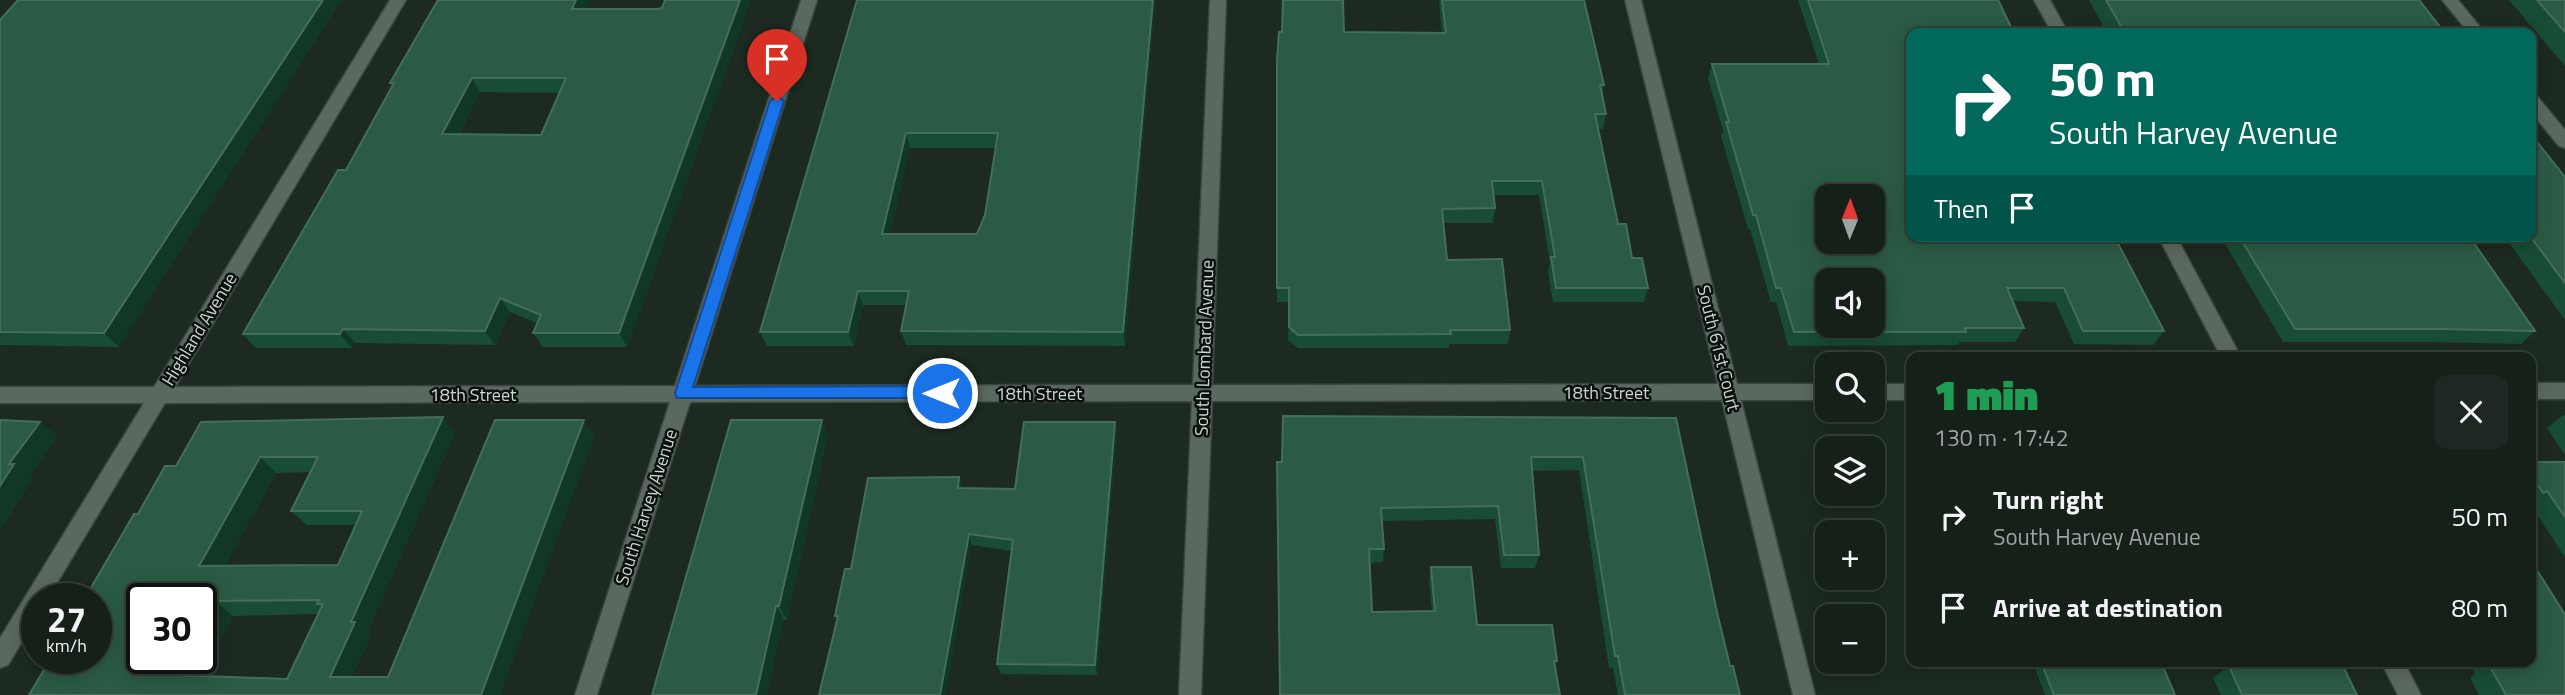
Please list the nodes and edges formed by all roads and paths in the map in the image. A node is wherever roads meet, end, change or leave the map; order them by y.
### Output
1 (398, 0) edge
2 (809, 0) edge
3 (1218, 0) edge
4 (1633, 0) edge
5 (2042, 0) edge
6 (2450, 0) edge
7 (2057, 28) edge
8 (2473, 28) edge
9 (2536, 106) edge
10 (2565, 142) edge
11 (2170, 242) edge
12 (2228, 352) edge
13 (2536, 391) edge
14 (2565, 391) edge
15 (1730, 392) junction
16 (1815, 392) edge
17 (1885, 392) edge
18 (1906, 392) edge
19 (683, 393) junction
20 (1203, 393) junction
21 (159, 394) junction
22 (0, 395) edge
23 (0, 658) edge
24 (2395, 667) edge
25 (586, 695) edge
26 (1191, 695) edge
27 (1804, 695) edge
28 (2410, 695) edge

1 - 21 street, Highland Avenue
2 - 19 street, South Harvey Avenue
3 - 20 street, South Lombard Avenue
4 - 15 street, South 61st Court
5 - 7 street
6 - 8 street
9 - 10 street
11 - 12 street
13 - 14 street
15 - 16 street, 18th Street
15 - 20 street, 18th Street
15 - 27 street, South 61st Court
17 - 18 street
19 - 20 street, 18th Street
19 - 21 street, 18th Street
19 - 25 street, South Harvey Avenue
20 - 26 street, South Lombard Avenue
21 - 22 street, 18th Street
21 - 23 street, Highland Avenue
24 - 28 street

